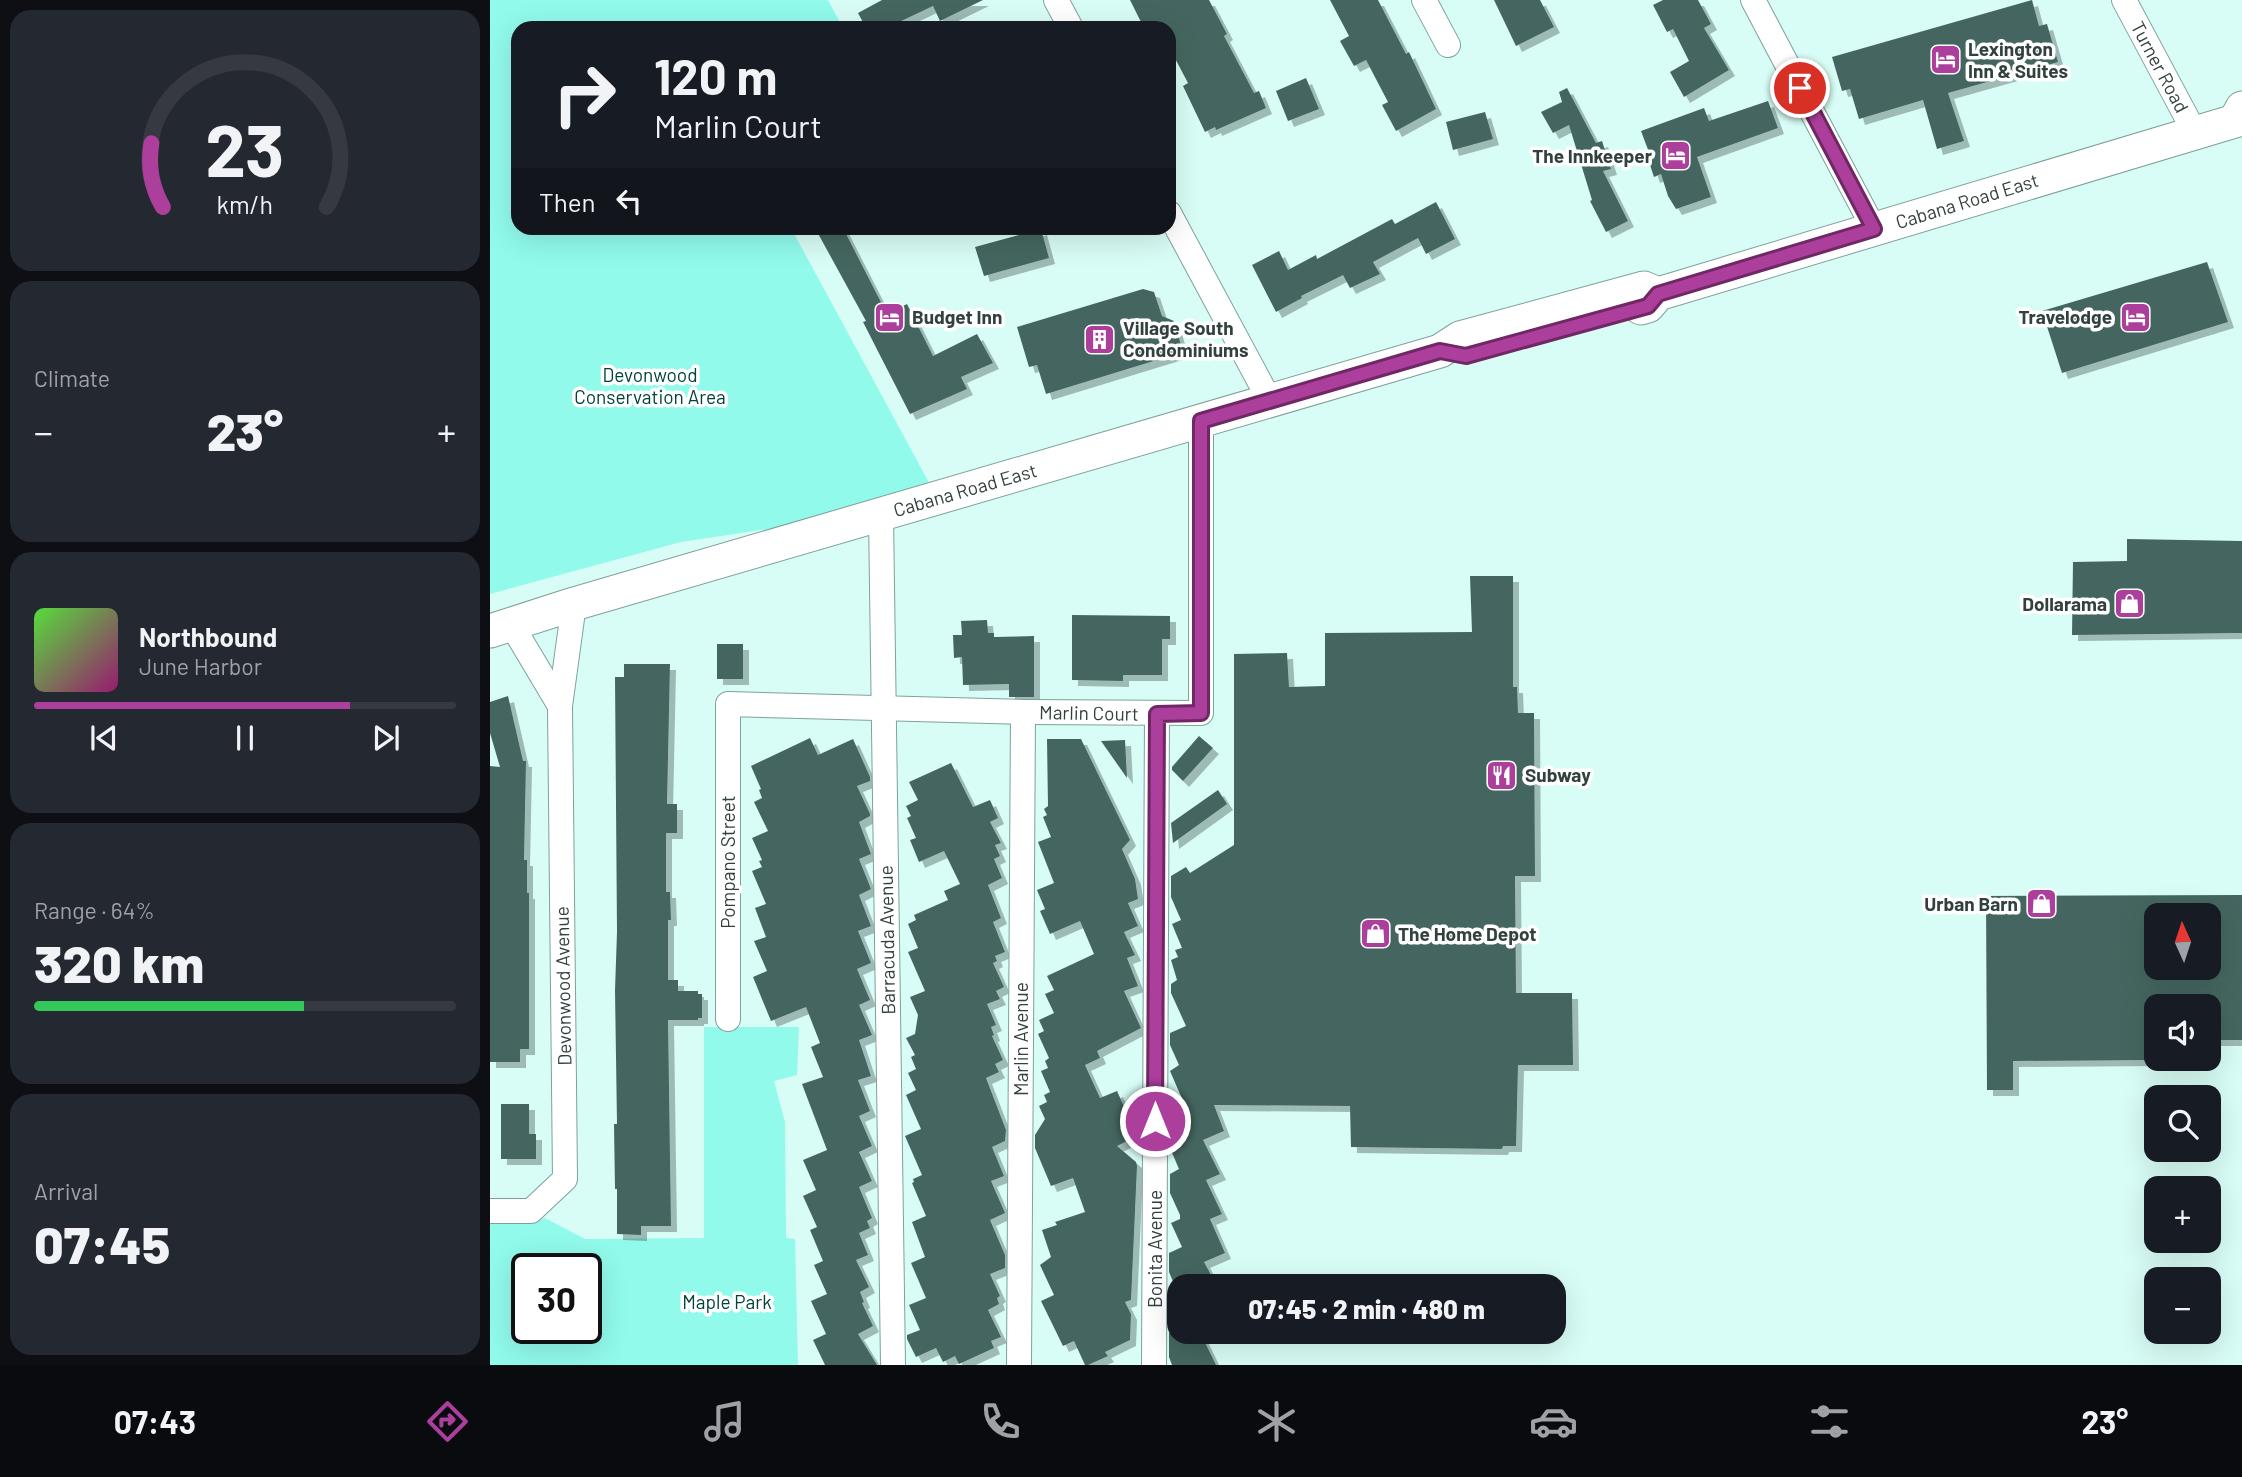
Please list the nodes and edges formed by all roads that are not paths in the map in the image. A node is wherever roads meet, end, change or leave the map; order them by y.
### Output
1 (1056, 0) edge
2 (1424, 0) edge
3 (1753, 0) edge
4 (2124, 0) edge
5 (1067, 21) edge
6 (1448, 46) dead end
7 (2240, 118) edge
8 (2195, 133) junction
9 (1176, 225) edge
10 (1874, 229) junction
11 (1270, 401) junction
12 (1201, 421) junction
13 (881, 515) junction
14 (574, 604) junction
15 (497, 624) edge
16 (727, 704) joint
17 (560, 706) junction
18 (884, 709) junction
19 (1023, 712) junction
20 (1157, 714) junction
21 (728, 1019) dead end
22 (490, 1211) edge
23 (893, 1365) edge
24 (1019, 1365) edge
25 (1154, 1365) edge

1 - 5 street
2 - 6 street
3 - 10 street
4 - 8 street, Turner Road
7 - 8 main road, Cabana Road East
8 - 10 main road, Cabana Road East
9 - 11 street
10 - 11 main road, Cabana Road East
11 - 12 main road, Cabana Road East
12 - 13 main road, Cabana Road East
12 - 20 street, Marlin Court
13 - 14 main road, Cabana Road East
13 - 18 street, Barracuda Avenue
14 - 15 main road, Cabana Road East
14 - 17 street, Devonwood Avenue
15 - 17 street
16 - 18 street, Marlin Court
16 - 21 street, Pompano Street
17 - 22 street, Devonwood Avenue
18 - 19 street, Marlin Court
18 - 23 street, Barracuda Avenue
19 - 20 street, Marlin Court
19 - 24 street, Marlin Avenue
20 - 25 street, Bonita Avenue

